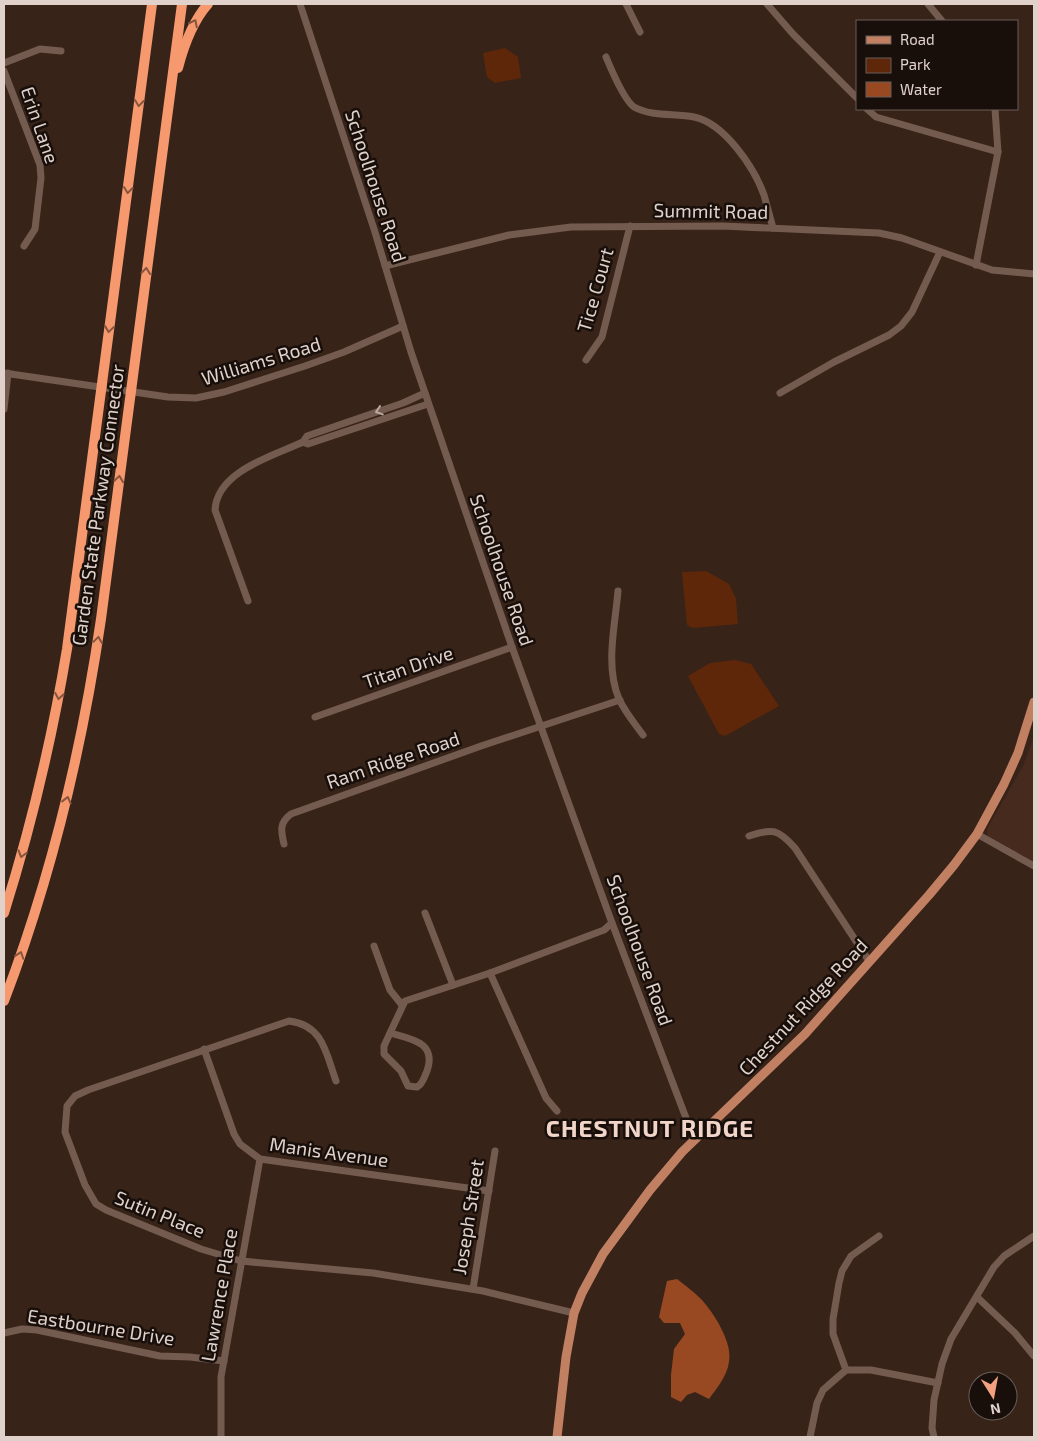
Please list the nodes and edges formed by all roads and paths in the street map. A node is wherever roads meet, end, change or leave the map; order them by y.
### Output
1 (147, 4) edge
2 (152, 4) edge
3 (182, 4) edge
4 (208, 4) edge
5 (300, 4) edge
6 (626, 4) edge
7 (767, 4) edge
8 (928, 4) edge
9 (941, 20) edge
10 (640, 32) dead end
11 (61, 51) dead end
12 (606, 57) dead end
13 (4, 62) edge
14 (144, 63) junction
15 (4, 71) edge
16 (856, 97) edge
17 (168, 103) junction
18 (868, 110) edge
19 (994, 110) edge
20 (998, 152) junction
21 (630, 226) junction
22 (773, 228) junction
23 (24, 246) dead end
24 (940, 252) junction
25 (976, 265) junction
26 (385, 266) junction
27 (1034, 274) edge
28 (402, 326) junction
29 (586, 360) dead end
30 (6, 373) edge
31 (780, 393) dead end
32 (425, 394) junction
33 (428, 404) junction
34 (4, 408) edge
35 (303, 442) junction
36 (618, 591) dead end
37 (248, 601) dead end
38 (512, 647) junction
39 (620, 700) junction
40 (1034, 702) edge
41 (315, 717) dead end
42 (540, 727) junction
43 (643, 735) dead end
44 (976, 834) junction
45 (749, 836) dead end
46 (284, 844) dead end
47 (1034, 866) edge
48 (4, 913) edge
49 (425, 913) dead end
50 (612, 923) junction
51 (374, 946) dead end
52 (869, 961) junction
53 (490, 973) junction
54 (453, 985) junction
55 (4, 1001) edge
56 (402, 1005) junction
57 (390, 1033) junction
58 (204, 1049) junction
59 (336, 1081) dead end
60 (557, 1111) dead end
61 (694, 1139) junction
62 (495, 1151) dead end
63 (260, 1159) junction
64 (489, 1191) junction
65 (879, 1236) dead end
66 (1034, 1236) edge
67 (241, 1261) junction
68 (473, 1289) junction
69 (977, 1297) junction
70 (574, 1313) junction
71 (4, 1332) edge
72 (1034, 1356) edge
73 (224, 1361) junction
74 (846, 1370) junction
75 (938, 1383) junction
76 (220, 1437) edge
77 (557, 1437) edge
78 (810, 1437) edge
79 (934, 1437) edge

1 - 14 highway
2 - 14 highway, Garden State Parkway Connector
3 - 17 highway, Garden State Parkway Connector
17 -> 4 highway
5 - 26 street, Schoolhouse Road
6 - 10 street
7 - 16 street
8 - 9 street
11 - 13 street
12 - 22 street
14 -> 48 highway, Garden State Parkway Connector
15 - 23 street, Erin Lane
55 -> 17 highway, Garden State Parkway Connector
18 - 20 street
19 - 20 street
20 - 25 street
21 - 22 street, Summit Road
21 - 26 street, Summit Road
21 - 29 street, Tice Court
22 - 24 street, Summit Road
24 - 25 street, Summit Road
24 - 31 street
25 - 27 street, Summit Road
26 - 28 street, Schoolhouse Road
28 - 30 street, Williams Road
28 - 32 street, Schoolhouse Road
30 - 34 street
32 - 33 street, Schoolhouse Road
32 -> 35 street
33 - 35 street
33 - 38 street, Schoolhouse Road
35 - 37 street
36 - 39 street
38 - 41 street, Titan Drive
38 - 42 street, Schoolhouse Road
39 - 42 street
39 - 43 street
40 - 44 main road, Chestnut Ridge Road
42 - 46 street, Ram Ridge Road
42 - 50 street, Schoolhouse Road
44 - 47 street
44 - 52 main road, Chestnut Ridge Road
45 - 52 street
49 - 54 street
50 - 53 street
50 - 61 street, Schoolhouse Road
51 - 56 street
52 - 61 main road, Chestnut Ridge Road
53 - 54 street
53 - 60 street
54 - 56 street
56 - 57 street
57 - 57 street
58 - 59 street, Sutin Place
58 - 63 street, Manis Avenue
58 - 67 street, Sutin Place
61 - 70 main road, Chestnut Ridge Road
62 - 64 street, Joseph Street
63 - 64 street, Manis Avenue
63 - 67 street, Lawrence Place
64 - 68 street, Joseph Street
65 - 74 street
66 - 69 street
67 - 68 street, Sutin Place
67 - 73 street, Lawrence Place
68 - 70 street, Sutin Place
69 - 72 street
69 - 75 street
70 - 77 main road, Chestnut Ridge Road
71 - 73 street, Eastbourne Drive
73 - 76 street, Lawrence Place
74 - 75 street
74 - 78 street
75 - 79 street

